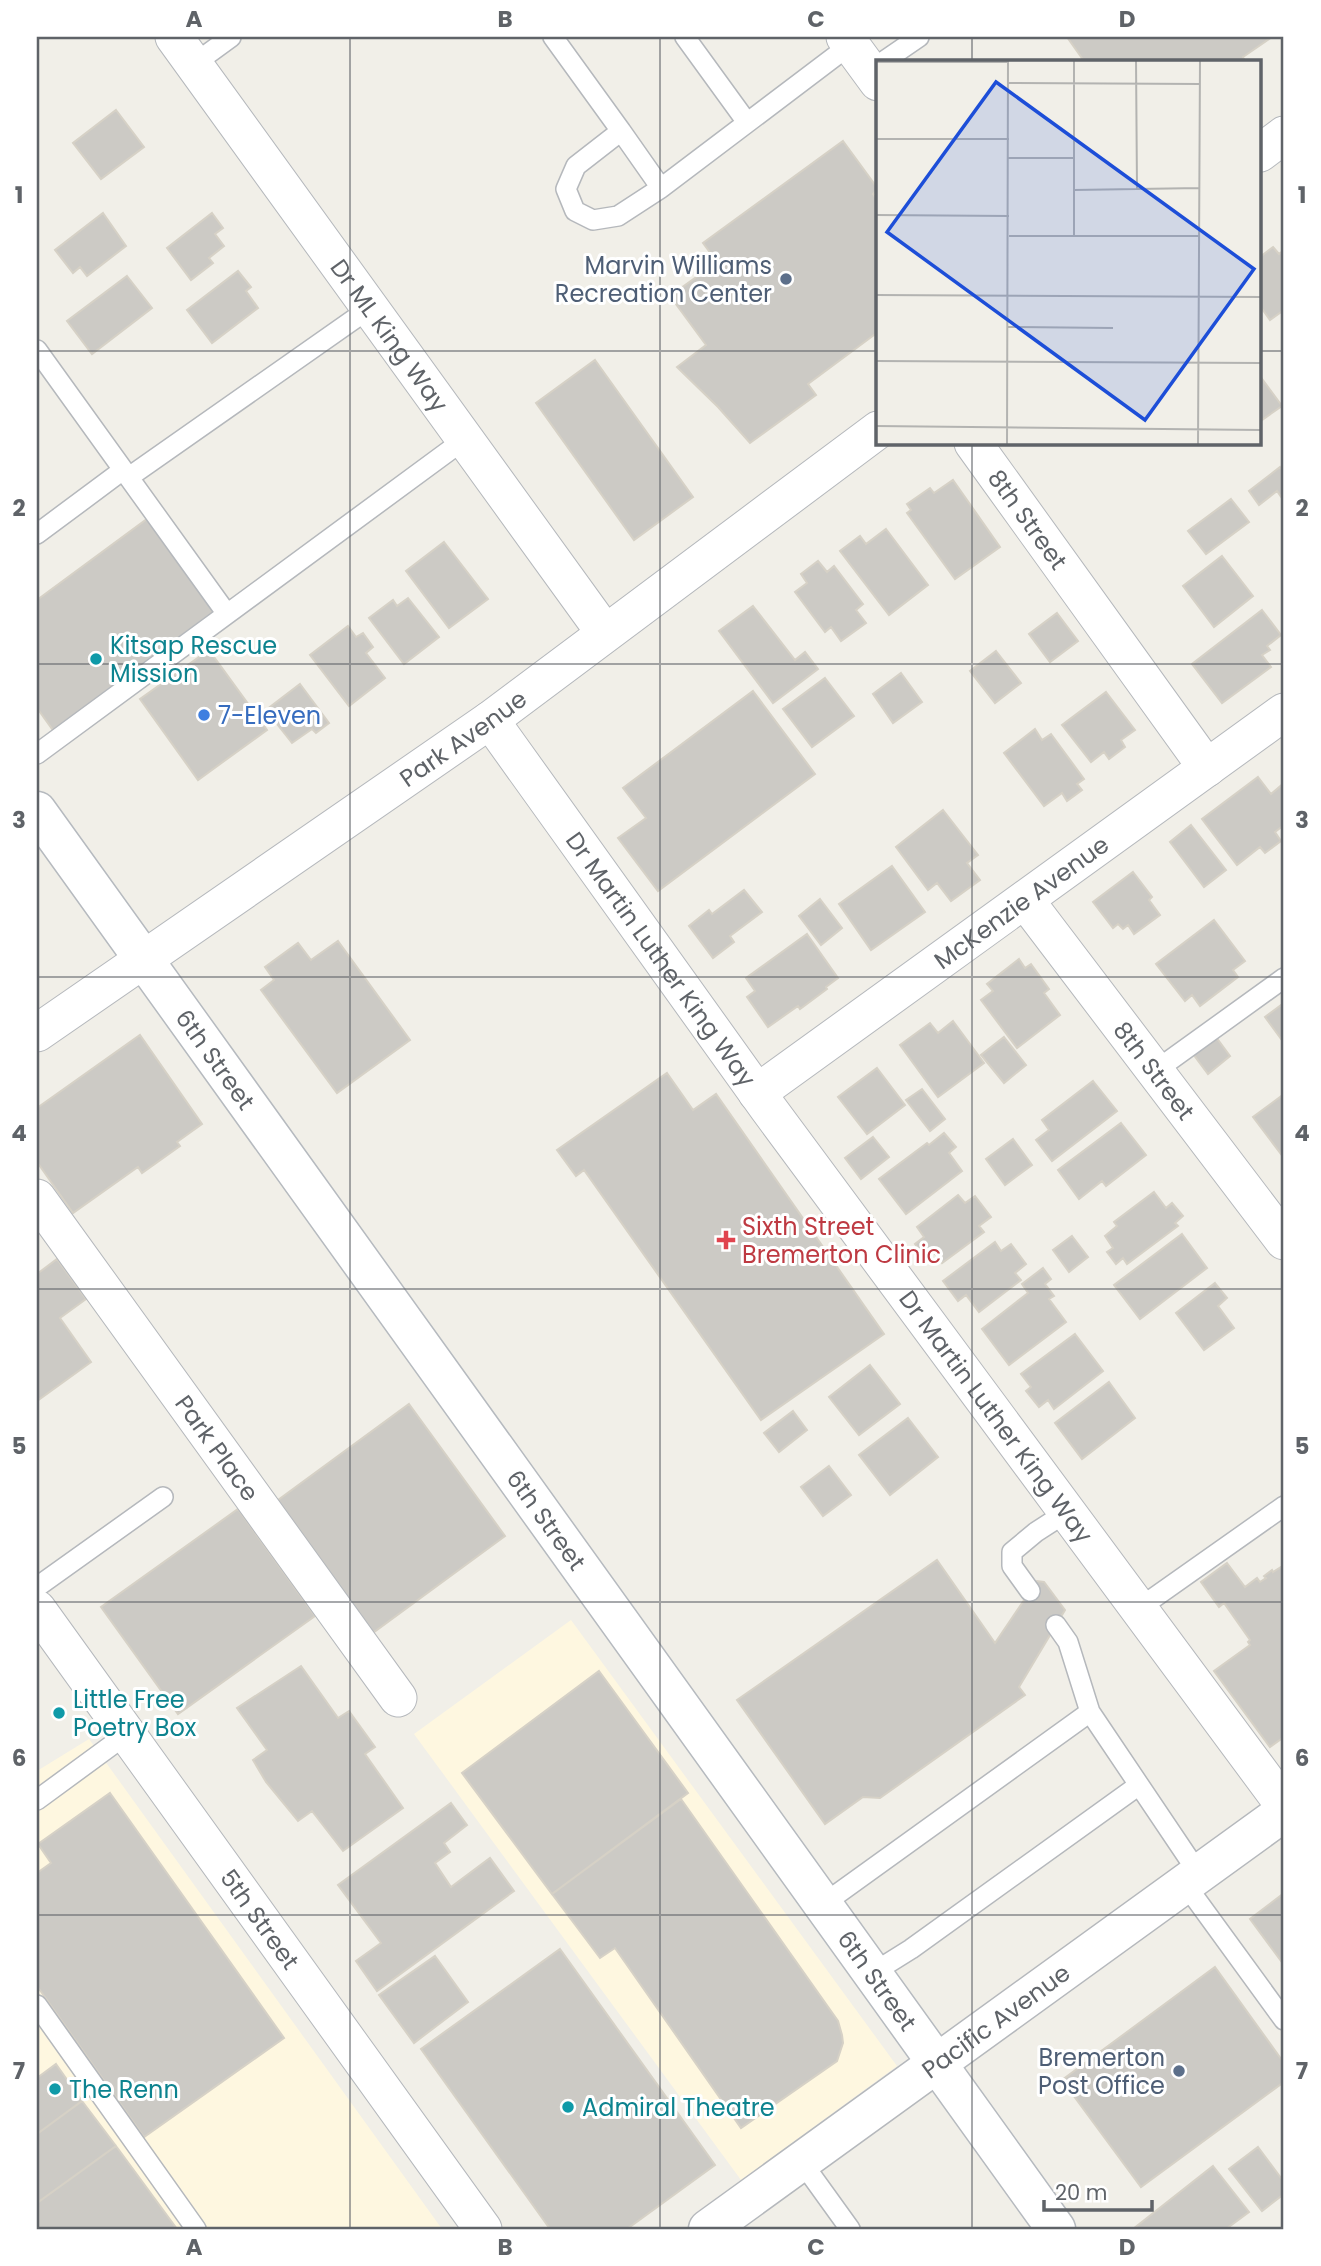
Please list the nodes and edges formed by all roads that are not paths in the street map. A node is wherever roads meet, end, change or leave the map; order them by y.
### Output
1 (232, 37) edge
2 (553, 37) edge
3 (685, 37) edge
4 (919, 37) edge
5 (184, 50) edge
6 (868, 60) edge
7 (746, 121) junction
8 (621, 131) junction
9 (1284, 135) edge
10 (1262, 152) edge
11 (661, 188) junction
12 (370, 308) junction
13 (37, 350) edge
14 (876, 431) edge
15 (465, 439) junction
16 (975, 444) edge
17 (126, 474) junction
18 (37, 534) edge
19 (227, 614) junction
20 (605, 633) junction
21 (1284, 712) edge
22 (490, 720) junction
23 (37, 754) edge
24 (1207, 768) junction
25 (37, 811) edge
26 (1025, 900) junction
27 (144, 960) junction
28 (1284, 978) edge
29 (37, 1033) edge
30 (1155, 1071) junction
31 (757, 1093) junction
32 (37, 1198) edge
33 (1284, 1241) edge
34 (163, 1497) dead end
35 (1284, 1506) edge
36 (1067, 1512) junction
37 (37, 1587) edge
38 (1030, 1591) dead end
39 (37, 1609) edge
40 (1138, 1609) junction
41 (1056, 1625) dead end
42 (398, 1698) dead end
43 (1090, 1712) junction
44 (127, 1734) junction
45 (1139, 1785) junction
46 (37, 1800) edge
47 (1284, 1805) edge
48 (1284, 1812) edge
49 (1192, 1879) junction
50 (822, 1905) junction
51 (871, 1974) junction
52 (37, 2005) edge
53 (1284, 2020) edge
54 (936, 2063) junction
55 (800, 2161) junction
56 (195, 2229) edge
57 (483, 2229) edge
58 (708, 2229) edge
59 (850, 2229) edge
60 (1056, 2229) edge

1 - 5 lane
2 - 8 lane
3 - 7 lane
4 - 6 lane
5 - 12 street, Dr ML King Way
6 - 7 lane
7 - 11 lane
8 - 11 lane
8 - 11 lane
9 - 10 street
12 - 15 street, Dr ML King Way
12 - 17 lane
13 - 17 lane
14 - 20 street, Park Avenue
15 - 19 lane
15 - 20 street, Dr ML King Way
16 - 24 street, 8th Street
17 - 18 lane
17 - 19 lane
19 - 23 lane
20 - 22 street, Park Avenue
21 - 24 street, McKenzie Avenue
22 - 27 street, Park Avenue
22 - 31 street, Dr Martin Luther King Way
24 - 26 street, McKenzie Avenue
25 - 27 main road, 6th Street
26 - 30 street, 8th Street
26 - 31 street, McKenzie Avenue
27 - 29 street, Park Avenue
27 - 50 main road, 6th Street
28 - 30 lane
30 - 33 street, 8th Street
31 - 36 street, Dr Martin Luther King Way
32 - 42 street, Park Place
34 - 37 lane
35 - 40 lane
36 - 38 lane
36 - 40 street, Dr Martin Luther King Way
39 - 44 street, 5th Street
40 - 47 street, Dr Martin Luther King Way
41 - 43 lane
43 - 45 lane
43 - 50 lane
44 - 46 lane
44 - 57 street, 5th Street
45 - 49 lane
45 - 51 lane
48 - 49 main road, Pacific Avenue
49 - 53 lane
49 - 54 main road, Pacific Avenue
50 - 51 main road, 6th Street
51 - 54 main road, 6th Street
52 - 56 lane
54 - 55 main road, Pacific Avenue
54 - 60 main road, 6th Street
55 - 58 main road, Pacific Avenue
55 - 59 lane

